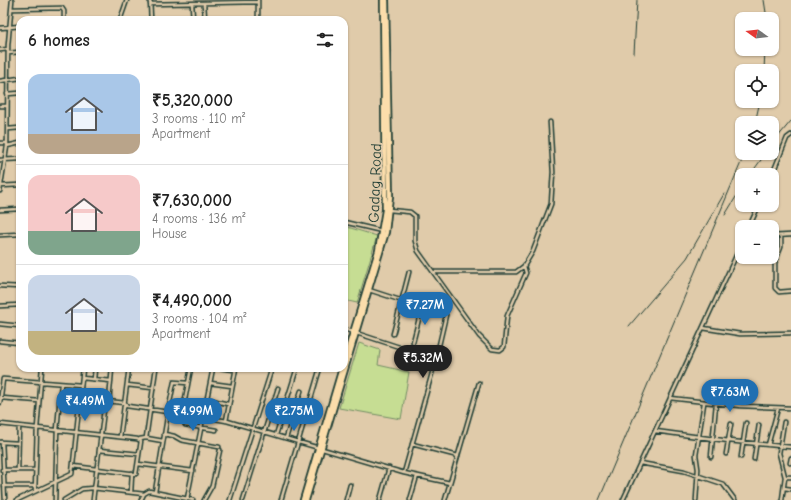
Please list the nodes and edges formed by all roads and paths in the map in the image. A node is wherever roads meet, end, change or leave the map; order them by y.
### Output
1 (12, 0) edge
2 (127, 0) edge
3 (383, 0) edge
4 (386, 0) edge
5 (258, 1) edge
6 (150, 2) edge
7 (192, 4) junction
8 (204, 4) junction
9 (12, 9) junction
10 (64, 16) edge
11 (121, 16) edge
12 (150, 16) edge
13 (192, 16) edge
14 (204, 16) edge
15 (258, 16) edge
16 (10, 26) junction
17 (16, 26) edge
18 (0, 28) edge
19 (8, 49) junction
20 (0, 50) edge
21 (16, 52) edge
22 (8, 53) junction
23 (16, 79) edge
24 (8, 80) junction
25 (0, 81) edge
26 (16, 93) edge
27 (7, 94) junction
28 (0, 106) edge
29 (7, 106) junction
30 (550, 122) dead end
31 (16, 128) edge
32 (8, 129) junction
33 (791, 135) edge
34 (0, 143) edge
35 (16, 143) edge
36 (7, 144) junction
37 (16, 159) edge
38 (0, 160) edge
39 (5, 160) junction
40 (775, 168) edge
41 (16, 185) edge
42 (0, 186) edge
43 (0, 191) edge
44 (16, 209) edge
45 (0, 210) edge
46 (389, 210) junction
47 (348, 223) edge
48 (382, 232) junction
49 (16, 234) edge
50 (0, 235) edge
51 (791, 235) edge
52 (781, 236) joint
53 (735, 258) edge
54 (524, 266) junction
55 (409, 272) dead end
56 (434, 272) junction
57 (0, 286) edge
58 (16, 287) edge
59 (369, 290) junction
60 (791, 291) edge
61 (402, 301) junction
62 (16, 305) edge
63 (0, 306) edge
64 (422, 307) junction
65 (0, 324) edge
66 (16, 326) edge
67 (703, 328) junction
68 (348, 330) edge
69 (355, 332) junction
70 (791, 333) edge
71 (393, 334) dead end
72 (0, 341) edge
73 (413, 342) dead end
74 (16, 343) edge
75 (348, 351) edge
76 (348, 355) edge
77 (436, 359) junction
78 (42, 372) edge
79 (83, 372) edge
80 (95, 372) edge
81 (112, 372) edge
82 (129, 372) edge
83 (155, 372) edge
84 (189, 372) edge
85 (212, 372) edge
86 (234, 372) edge
87 (271, 372) edge
88 (296, 372) edge
89 (319, 372) edge
90 (341, 372) edge
91 (343, 372) edge
92 (82, 378) junction
93 (94, 379) junction
94 (111, 381) junction
95 (41, 382) junction
96 (188, 382) junction
97 (210, 383) junction
98 (479, 383) dead end
99 (61, 384) junction
100 (81, 385) junction
101 (127, 385) junction
102 (232, 386) junction
103 (153, 388) junction
104 (278, 388) dead end
105 (301, 391) dead end
106 (0, 398) edge
107 (80, 398) junction
108 (670, 398) junction
109 (207, 399) junction
110 (39, 401) junction
111 (104, 401) junction
112 (109, 401) junction
113 (0, 403) edge
114 (125, 403) junction
115 (704, 403) junction
116 (228, 404) junction
117 (716, 404) junction
118 (778, 408) junction
119 (791, 408) edge
120 (150, 410) junction
121 (168, 412) junction
122 (182, 415) junction
123 (204, 417) junction
124 (226, 421) junction
125 (784, 422) dead end
126 (746, 423) dead end
127 (0, 424) edge
128 (731, 424) dead end
129 (759, 425) dead end
130 (19, 426) junction
131 (37, 428) junction
132 (201, 429) junction
133 (252, 429) junction
134 (57, 430) junction
135 (216, 430) dead end
136 (655, 431) junction
137 (76, 432) junction
138 (263, 432) junction
139 (164, 434) junction
140 (101, 435) junction
141 (276, 435) junction
142 (120, 437) junction
143 (698, 437) junction
144 (146, 438) junction
145 (286, 438) junction
146 (139, 439) junction
147 (713, 439) junction
148 (163, 441) junction
149 (729, 441) junction
150 (1, 442) edge
151 (299, 442) junction
152 (18, 443) junction
153 (198, 443) junction
154 (744, 443) junction
155 (412, 444) junction
156 (756, 444) junction
157 (768, 445) junction
158 (780, 446) junction
159 (320, 447) junction
160 (791, 447) edge
161 (99, 450) junction
162 (139, 454) junction
163 (726, 454) dead end
164 (458, 456) junction
165 (711, 457) dead end
166 (741, 457) dead end
167 (791, 458) edge
168 (754, 459) dead end
169 (640, 463) junction
170 (790, 463) edge
171 (138, 464) junction
172 (73, 466) junction
173 (159, 466) junction
174 (96, 468) junction
175 (389, 468) junction
176 (18, 469) junction
177 (2, 470) junction
178 (35, 470) junction
179 (193, 471) junction
180 (132, 473) junction
181 (404, 473) junction
182 (417, 476) junction
183 (698, 476) junction
184 (785, 477) junction
185 (791, 477) edge
186 (55, 482) junction
187 (450, 483) junction
188 (350, 485) dead end
189 (4, 486) junction
190 (35, 486) junction
191 (93, 488) junction
192 (784, 488) junction
193 (791, 489) edge
194 (35, 491) junction
195 (131, 492) junction
196 (156, 492) junction
197 (144, 494) junction
198 (72, 496) junction
199 (187, 499) junction
200 (5, 500) edge
201 (17, 500) edge
202 (55, 500) edge
203 (64, 500) edge
204 (72, 500) edge
205 (93, 500) edge
206 (141, 500) edge
207 (193, 500) edge
208 (204, 500) edge
209 (230, 500) edge
210 (243, 500) edge
211 (282, 500) edge
212 (303, 500) edge
213 (306, 500) edge
214 (346, 500) edge
215 (380, 500) edge
216 (410, 500) edge
217 (445, 500) edge
218 (623, 500) edge
219 (696, 500) edge
220 (735, 500) edge
221 (782, 500) edge

1 - 9 street
2 - 11 street
3 - 48 highway, Gadag Road
4 - 46 highway, Gadag Road
5 - 8 street
5 - 15 street
6 - 7 street
6 - 12 street
7 - 8 street
7 - 13 street
8 - 14 street
9 - 10 street
9 - 16 street
16 - 17 street
16 - 18 street
16 - 19 street
19 - 20 street
19 - 22 street
21 - 22 street
22 - 24 street
23 - 24 street
24 - 25 street
24 - 27 street
26 - 27 street
27 - 29 street
28 - 29 street
29 - 32 street
30 - 54 street
31 - 32 street
32 - 36 street
33 - 40 street
34 - 36 street
35 - 36 street
36 - 39 street
37 - 39 street
38 - 39 street
39 - 42 street
41 - 42 street
42 - 43 street
44 - 45 street
46 - 56 street
46 - 59 highway, Gadag Road
47 - 48 street
48 - 69 highway, Gadag Road
49 - 50 street
51 - 52 street
52 - 60 street
53 - 67 street
54 - 56 street
54 - 56 street
55 - 61 street
57 - 58 street
59 - 61 street
59 - 69 highway, Gadag Road
61 - 64 street
61 - 71 street
62 - 63 street
64 - 73 street
64 - 77 street
65 - 66 street
67 - 70 street
67 - 108 street
68 - 69 street
69 - 75 highway, Gadag Road
69 - 76 highway, Gadag Road
69 - 77 street
72 - 74 street
77 - 155 street
78 - 95 street
79 - 92 street
80 - 93 street
81 - 94 street
82 - 101 street
83 - 103 street
84 - 96 street
85 - 97 street
86 - 102 street
87 - 133 street
88 - 141 street
89 - 151 street
90 - 159 highway, Gadag Road
91 - 159 highway, Gadag Road
92 - 93 street
92 - 100 street
93 - 94 street
94 - 112 street
95 - 99 street
95 - 106 street
95 - 110 street
96 - 121 street
96 - 122 street
97 - 102 street
97 - 109 street
98 - 164 street
99 - 100 street
99 - 134 street
100 - 107 street
101 - 103 street
101 - 114 street
102 - 116 street
103 - 120 street
104 - 138 street
105 - 145 street
106 - 110 street
106 - 113 street
107 - 111 street
107 - 137 street
108 - 115 street
108 - 136 street
109 - 116 street
109 - 123 street
110 - 131 street
111 - 112 street
111 - 140 street
112 - 114 street
114 - 120 street
114 - 142 street
115 - 117 street
115 - 143 street
116 - 124 street
117 - 118 street
117 - 147 street
118 - 119 street
118 - 157 street
120 - 121 street
120 - 144 street
121 - 122 street
121 - 139 street
122 - 132 street
123 - 124 street
123 - 132 street
124 - 133 street
125 - 158 street
126 - 154 street
127 - 130 street
128 - 149 street
129 - 156 street
130 - 131 street
130 - 152 street
131 - 134 street
131 - 178 street
132 - 135 street
132 - 153 street
133 - 138 street
133 - 209 street
134 - 137 street
134 - 186 street
136 - 143 street
136 - 169 street
137 - 140 street
137 - 172 street
138 - 141 street
138 - 210 street
139 - 148 street
139 - 153 street
140 - 142 street
140 - 161 street
141 - 145 street
142 - 146 street
143 - 147 street
143 - 183 street
144 - 146 street
144 - 148 street
145 - 151 street
146 - 162 street
147 - 149 street
147 - 165 street
148 - 173 street
149 - 154 street
149 - 163 street
150 - 152 street
150 - 177 street
151 - 159 street
151 - 211 street
152 - 176 street
153 - 179 street
153 - 208 street
154 - 156 street
154 - 166 street
155 - 164 street
155 - 181 street
156 - 157 street
156 - 168 street
157 - 158 street
158 - 160 street
158 - 184 street
159 - 175 street
159 - 212 highway, Gadag Road
159 - 213 highway, Gadag Road
161 - 162 street
161 - 174 street
162 - 171 street
164 - 187 street
167 - 170 street
169 - 183 street
169 - 218 street
171 - 173 street
171 - 180 street
172 - 174 street
172 - 186 street
173 - 179 street
173 - 196 street
174 - 180 street
174 - 191 street
175 - 181 street
175 - 215 street
176 - 177 street
176 - 178 street
177 - 189 street
178 - 190 street
179 - 199 street
180 - 195 street
181 - 182 street
182 - 187 street
182 - 216 street
183 - 219 street
183 - 220 street
184 - 185 street
184 - 192 street
186 - 194 street
186 - 202 street
187 - 217 street
188 - 214 street
189 - 190 street
189 - 200 street
190 - 194 street
191 - 195 street
191 - 198 street
191 - 205 street
192 - 193 street
192 - 221 street
194 - 201 street
195 - 197 street
196 - 197 street
196 - 199 street
197 - 206 street
198 - 203 street
198 - 204 street
199 - 207 street

